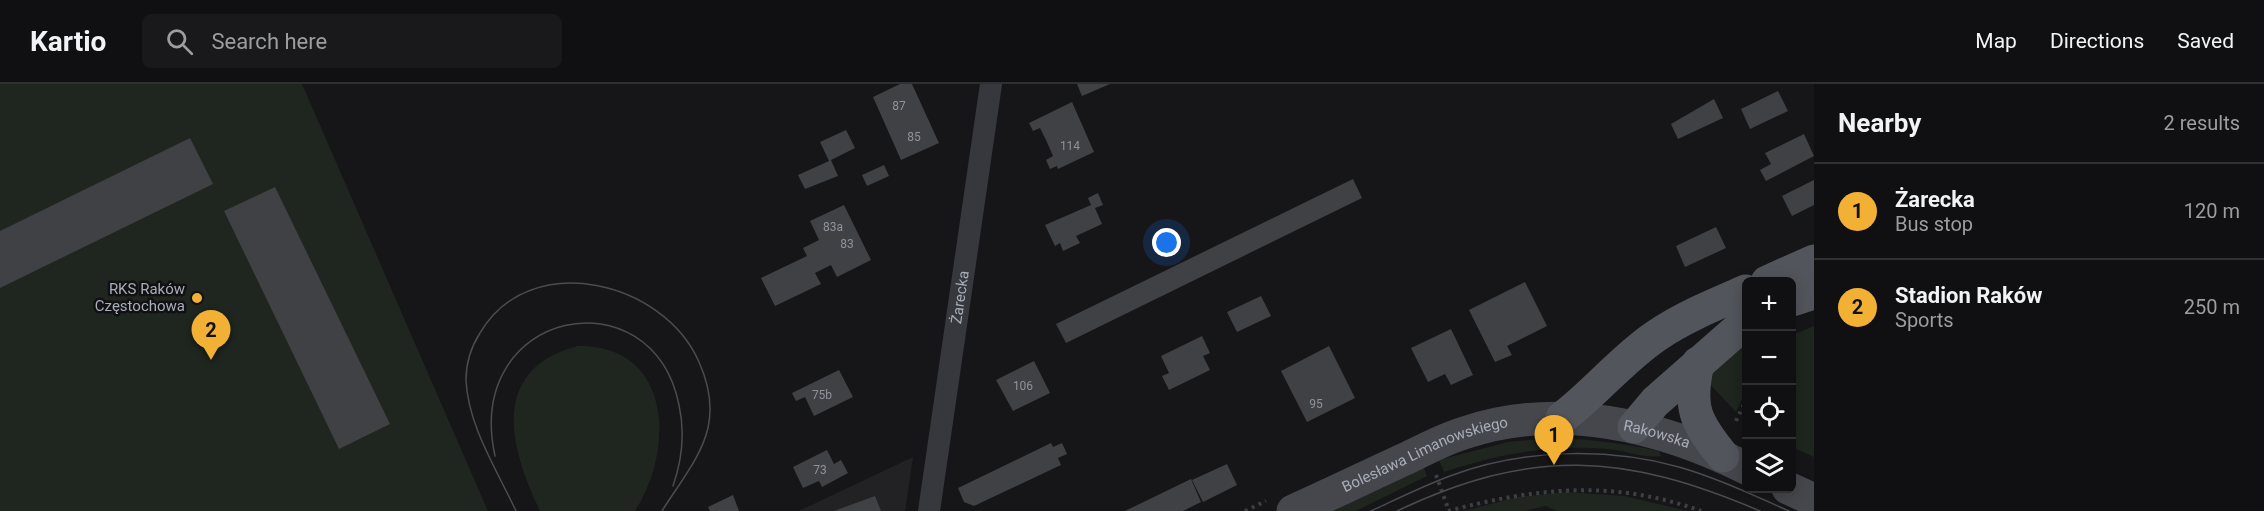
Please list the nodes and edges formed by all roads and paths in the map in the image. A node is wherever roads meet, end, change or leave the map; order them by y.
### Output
1 (992, 84) edge
2 (1814, 261) edge
3 (1778, 277) edge
4 (1742, 293) edge
5 (1814, 293) edge
6 (1796, 298) edge
7 (1742, 325) edge
8 (1640, 349) junction
9 (1698, 363) junction
10 (1742, 408) edge
11 (1562, 418) junction
12 (1736, 421) dead end
13 (1634, 427) junction
14 (1735, 462) edge
15 (1796, 492) edge
16 (1814, 500) edge
17 (1284, 504) edge
18 (1692, 510) edge
19 (929, 511) edge
20 (1245, 511) edge
21 (1448, 511) edge
22 (1701, 511) edge

1 - 19 street, Żarecka
2 - 3 main road
4 - 8 main road
5 - 6 main road
7 - 9 main road
8 - 11 main road
8 - 13 main road
9 - 13 main road
9 - 14 main road
10 - 12 path
11 - 13 street, Rakowska
11 - 17 street, Bolesława Limanowskiego
13 - 14 street, Rakowska
15 - 16 street
17 - 20 path
18 - 21 path
18 - 22 path

